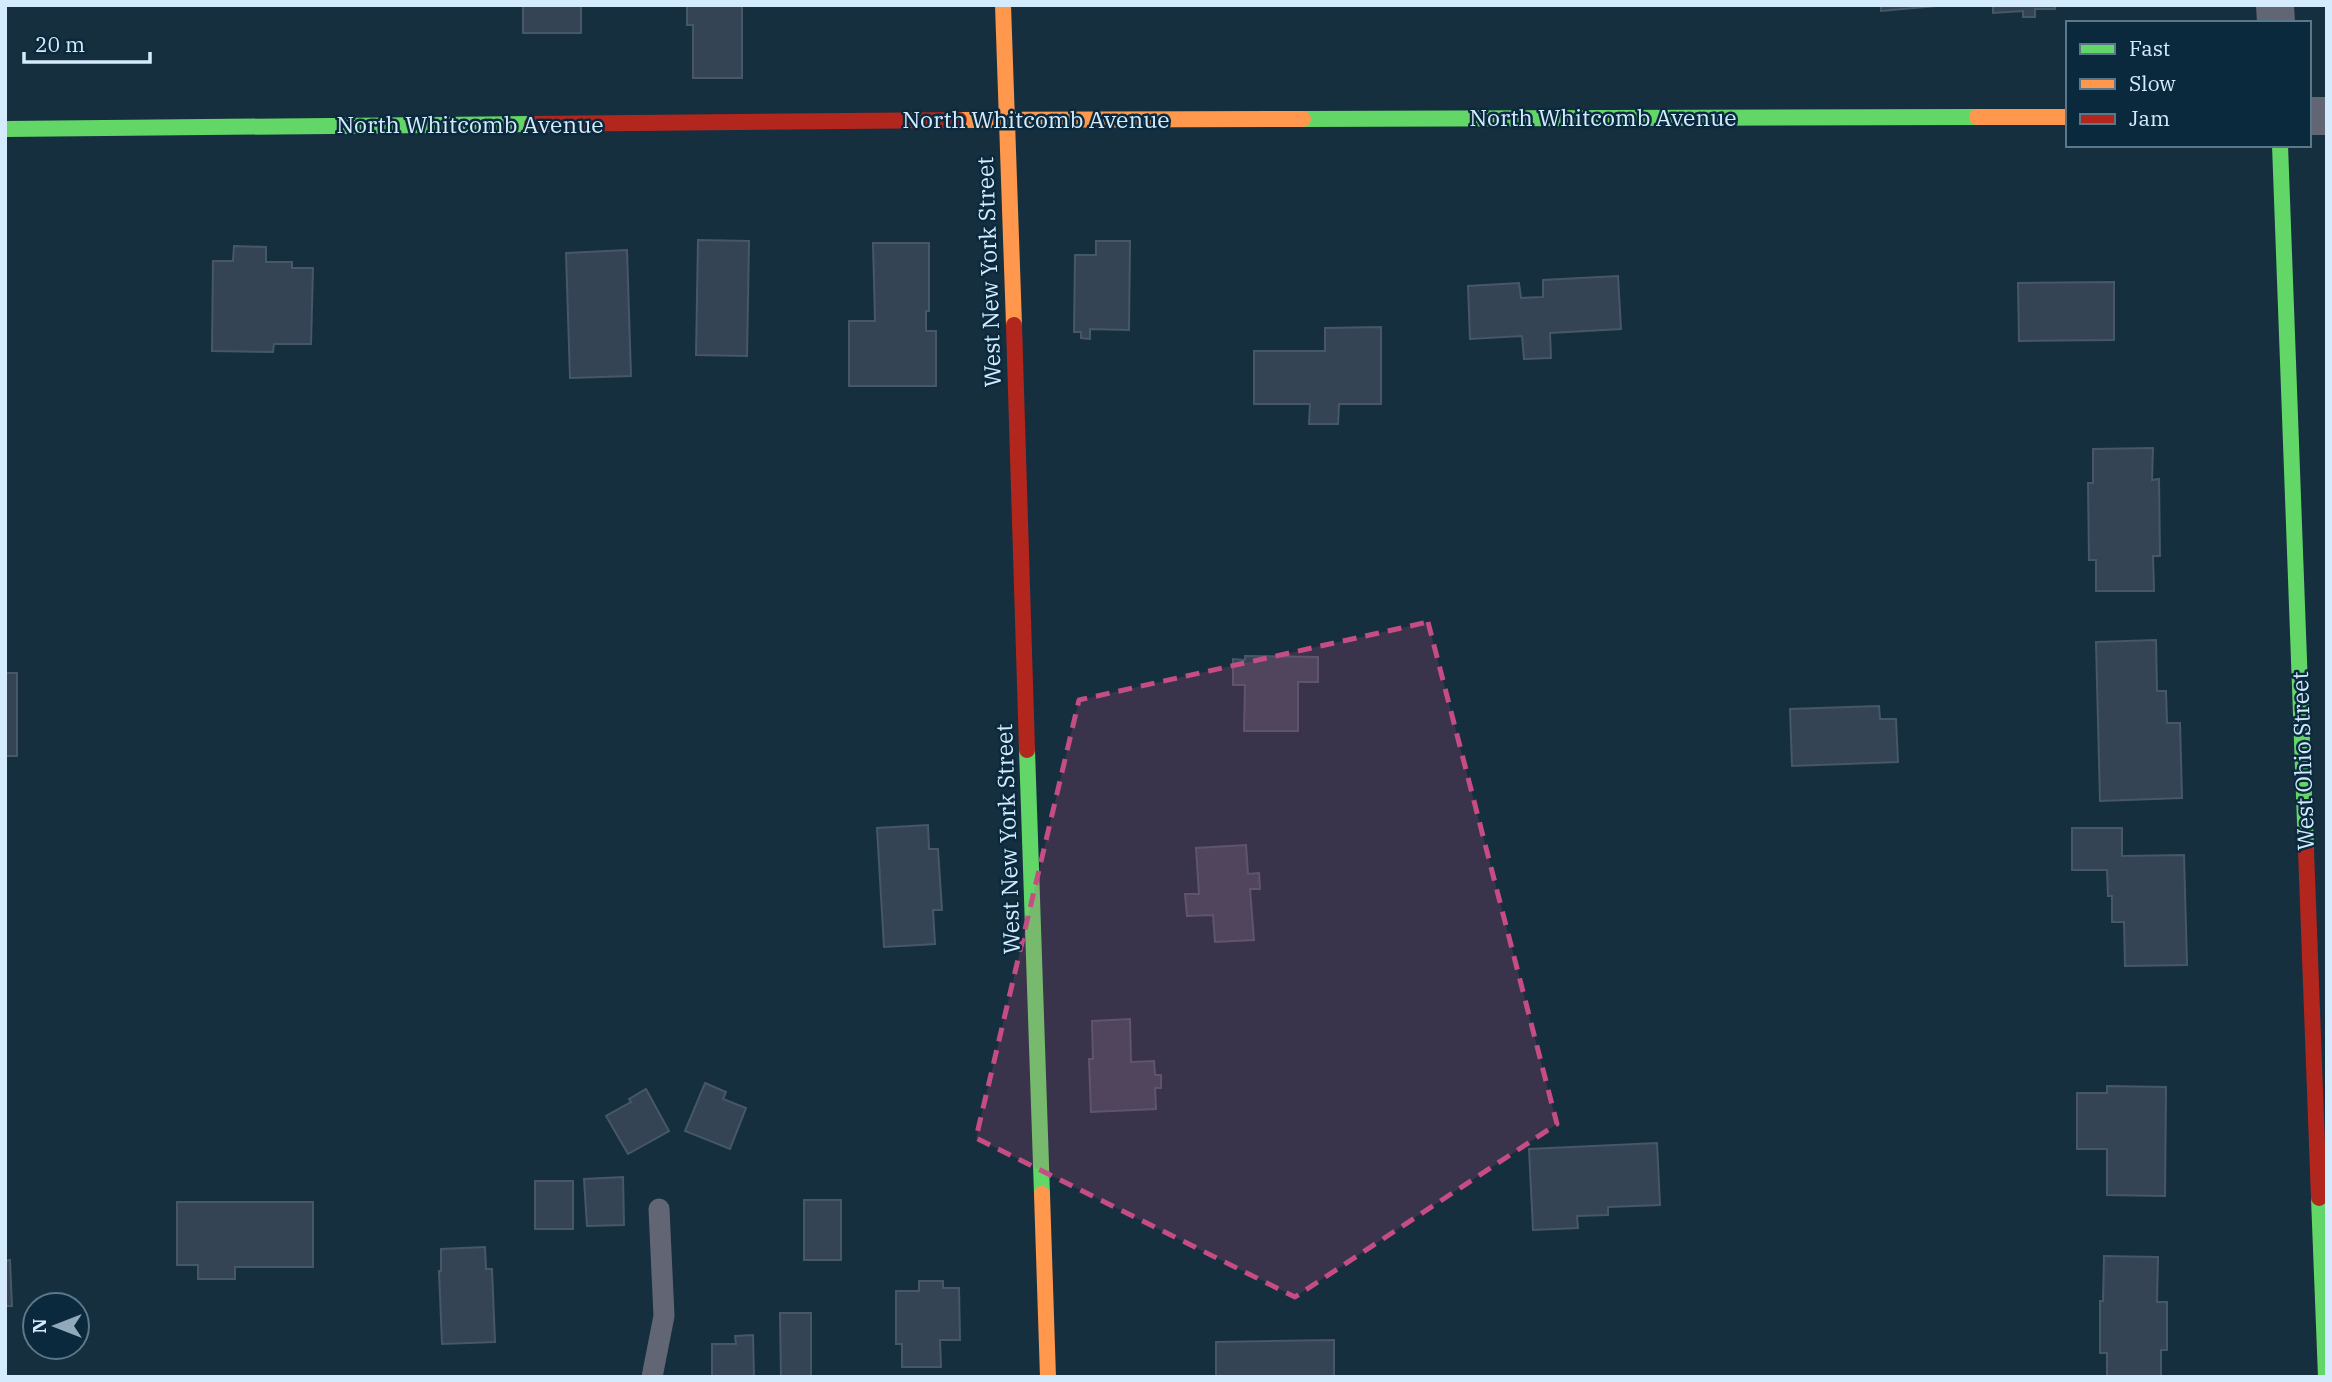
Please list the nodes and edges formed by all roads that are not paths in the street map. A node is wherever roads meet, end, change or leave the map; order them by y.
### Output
1 (1003, 5) edge
2 (2066, 117) edge
3 (1007, 120) junction
4 (5, 129) edge
5 (2280, 147) edge
6 (659, 1209) dead end
7 (652, 1377) edge
8 (1048, 1377) edge
9 (2326, 1377) edge

1 - 3 street, West New York Street
2 - 3 street, North Whitcomb Avenue
3 - 4 street, North Whitcomb Avenue
3 - 8 street, West New York Street
5 - 9 street, West Ohio Street
6 - 7 lane

